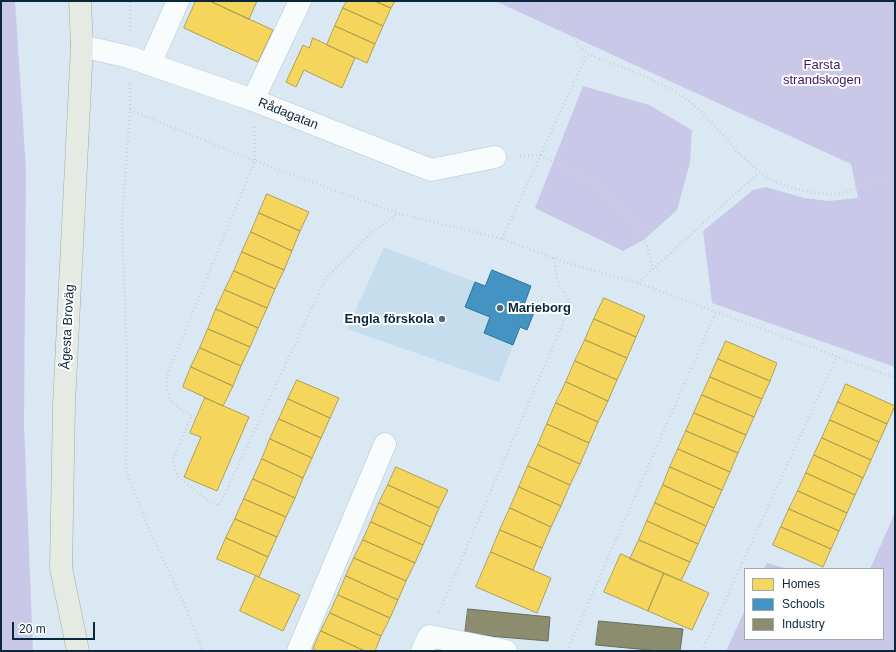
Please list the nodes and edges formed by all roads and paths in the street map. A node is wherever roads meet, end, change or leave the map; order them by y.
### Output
1 (80, 1) edge
2 (130, 1) edge
3 (178, 1) edge
4 (300, 1) edge
5 (539, 1) edge
6 (82, 46) junction
7 (587, 54) junction
8 (129, 57) junction
9 (150, 64) junction
10 (253, 100) junction
11 (130, 110) junction
12 (540, 155) junction
13 (495, 158) joint
14 (255, 161) junction
15 (758, 173) junction
16 (895, 182) edge
17 (397, 213) junction
18 (502, 240) junction
19 (554, 258) junction
20 (653, 269) junction
21 (638, 283) junction
22 (716, 312) junction
23 (837, 356) junction
24 (895, 378) edge
25 (385, 444) dead end
26 (426, 644) edge
27 (78, 651) edge
28 (203, 651) edge
29 (298, 651) edge
30 (506, 651) edge
31 (567, 651) edge
32 (702, 651) edge

1 - 6 main road, Ågesta Broväg
2 - 8 path
3 - 9 lane
4 - 10 lane
5 - 7 path
6 - 8 lane, Rådagatan
6 - 27 main road, Ågesta Broväg
7 - 12 path
7 - 15 path
8 - 9 lane, Rådagatan
8 - 11 path
9 - 10 lane, Rådagatan
10 - 13 lane, Rådagatan
10 - 14 path
11 - 14 path
11 - 28 path
12 - 13 path
12 - 18 path
12 - 20 path
14 - 17 path
14 - 17 path
15 - 16 path
15 - 20 path
17 - 18 path
18 - 19 path
19 - 21 path
19 - 26 path
20 - 21 path
21 - 22 path
22 - 23 path
22 - 31 path
23 - 24 path
23 - 32 path
25 - 29 lane
26 - 30 lane

